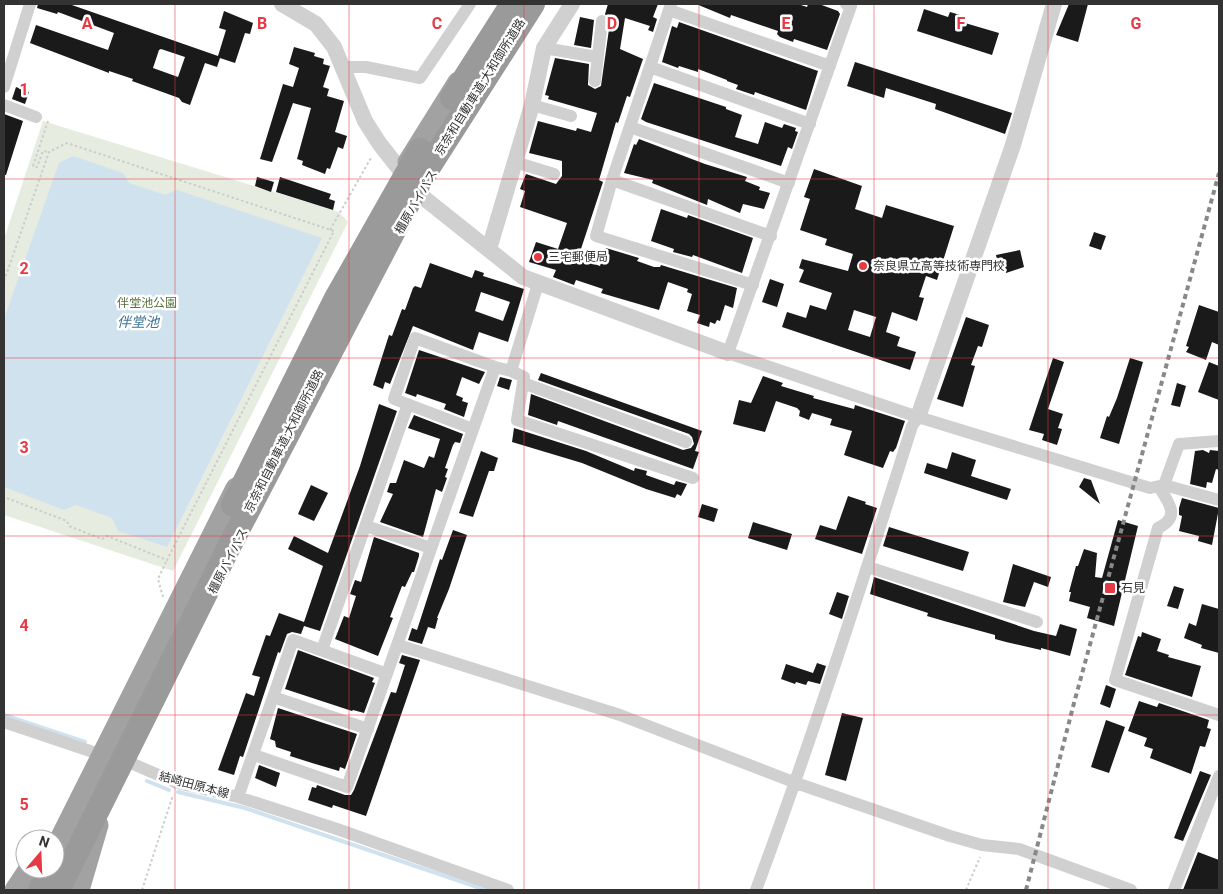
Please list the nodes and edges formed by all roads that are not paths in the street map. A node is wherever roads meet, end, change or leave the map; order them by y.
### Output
1 (30, 4) edge
2 (282, 4) edge
3 (470, 4) edge
4 (508, 4) edge
5 (512, 4) edge
6 (533, 4) edge
7 (538, 4) edge
8 (572, 4) edge
9 (846, 4) edge
10 (1054, 4) edge
11 (670, 7) edge
12 (602, 22) dead end
13 (544, 48) junction
14 (597, 57) junction
15 (830, 66) junction
16 (342, 67) junction
17 (650, 67) junction
18 (595, 81) dead end
19 (4, 87) edge
20 (4, 104) edge
21 (532, 105) junction
22 (570, 116) dead end
23 (36, 117) road end
24 (810, 124) junction
25 (630, 127) junction
26 (515, 162) junction
27 (402, 172) junction
28 (554, 174) dead end
29 (612, 180) junction
30 (789, 183) junction
31 (419, 194) junction
32 (771, 236) junction
33 (489, 249) junction
34 (538, 284) junction
35 (753, 285) junction
36 (728, 353) junction
37 (495, 367) junction
38 (511, 371) junction
39 (523, 384) junction
40 (408, 404) junction
41 (918, 416) junction
42 (473, 429) junction
43 (1219, 441) edge
44 (686, 442) dead end
45 (693, 478) dead end
46 (1162, 486) junction
47 (1219, 500) edge
48 (366, 526) junction
49 (431, 548) junction
50 (868, 567) junction
51 (1038, 622) dead end
52 (398, 645) junction
53 (322, 650) junction
54 (387, 674) junction
55 (273, 696) junction
56 (1219, 715) edge
57 (4, 722) edge
58 (368, 729) junction
59 (102, 755) junction
60 (254, 755) junction
61 (126, 761) junction
62 (1219, 776) edge
63 (796, 783) junction
64 (83, 793) junction
65 (238, 797) junction
66 (103, 808) junction
67 (57, 829) edge
68 (65, 829) edge
69 (65, 840) edge
70 (22, 879) edge
71 (15, 890) edge
72 (58, 890) edge
73 (62, 890) edge
74 (79, 890) edge
75 (508, 890) edge
76 (756, 890) edge
77 (1131, 890) edge
78 (1174, 890) edge

1 - 19 street
2 - 16 street
3 - 16 street
4 - 27 highway, 橿原バイパス
5 - 69 highway, 京奈和自動車道;大和御所道路, bridge
6 - 72 highway, 京奈和自動車道;大和御所道路, bridge
7 - 31 highway, 橿原バイパス
8 - 13 street
9 - 15 street
10 - 41 street
11 - 15 street
11 - 17 street
12 - 14 street
13 - 14 street
13 - 21 street
14 - 18 street
15 - 24 street
16 - 27 street
17 - 24 street
17 - 25 street
20 - 23 street
21 - 22 street
21 - 26 street
24 - 30 street
25 - 29 street
25 - 30 street
26 - 28 street
26 - 33 street
27 - 31 street
27 - 59 highway, 橿原バイパス
29 - 32 street
29 - 35 street
30 - 32 street
31 - 33 street
31 - 61 highway, 橿原バイパス
32 - 35 street
33 - 34 street
34 - 36 street
34 - 38 street
35 - 36 street
36 - 41 street
37 - 38 street
37 - 40 street
37 - 42 street
38 - 39 street
39 - 44 street
39 - 45 street
40 - 42 street
40 - 48 street
41 - 46 street
41 - 50 street
42 - 49 street
43 - 46 street
46 - 47 street
46 - 56 street
48 - 49 street
48 - 53 street
49 - 52 street
50 - 51 street
50 - 63 street
52 - 54 street
52 - 63 street
53 - 54 street
53 - 55 street
54 - 58 street
55 - 58 street
55 - 60 street
57 - 59 street
58 - 60 street
59 - 64 highway, 橿原バイパス
60 - 65 street
61 - 65 street, 結崎田原本線
61 - 66 highway, 橿原バイパス
62 - 78 street
63 - 76 street
63 - 77 street
64 - 67 highway
64 - 68 highway, 橿原バイパス
65 - 75 street, 結崎田原本線
66 - 73 highway, 橿原バイパス
66 - 74 highway
70 - 71 highway

